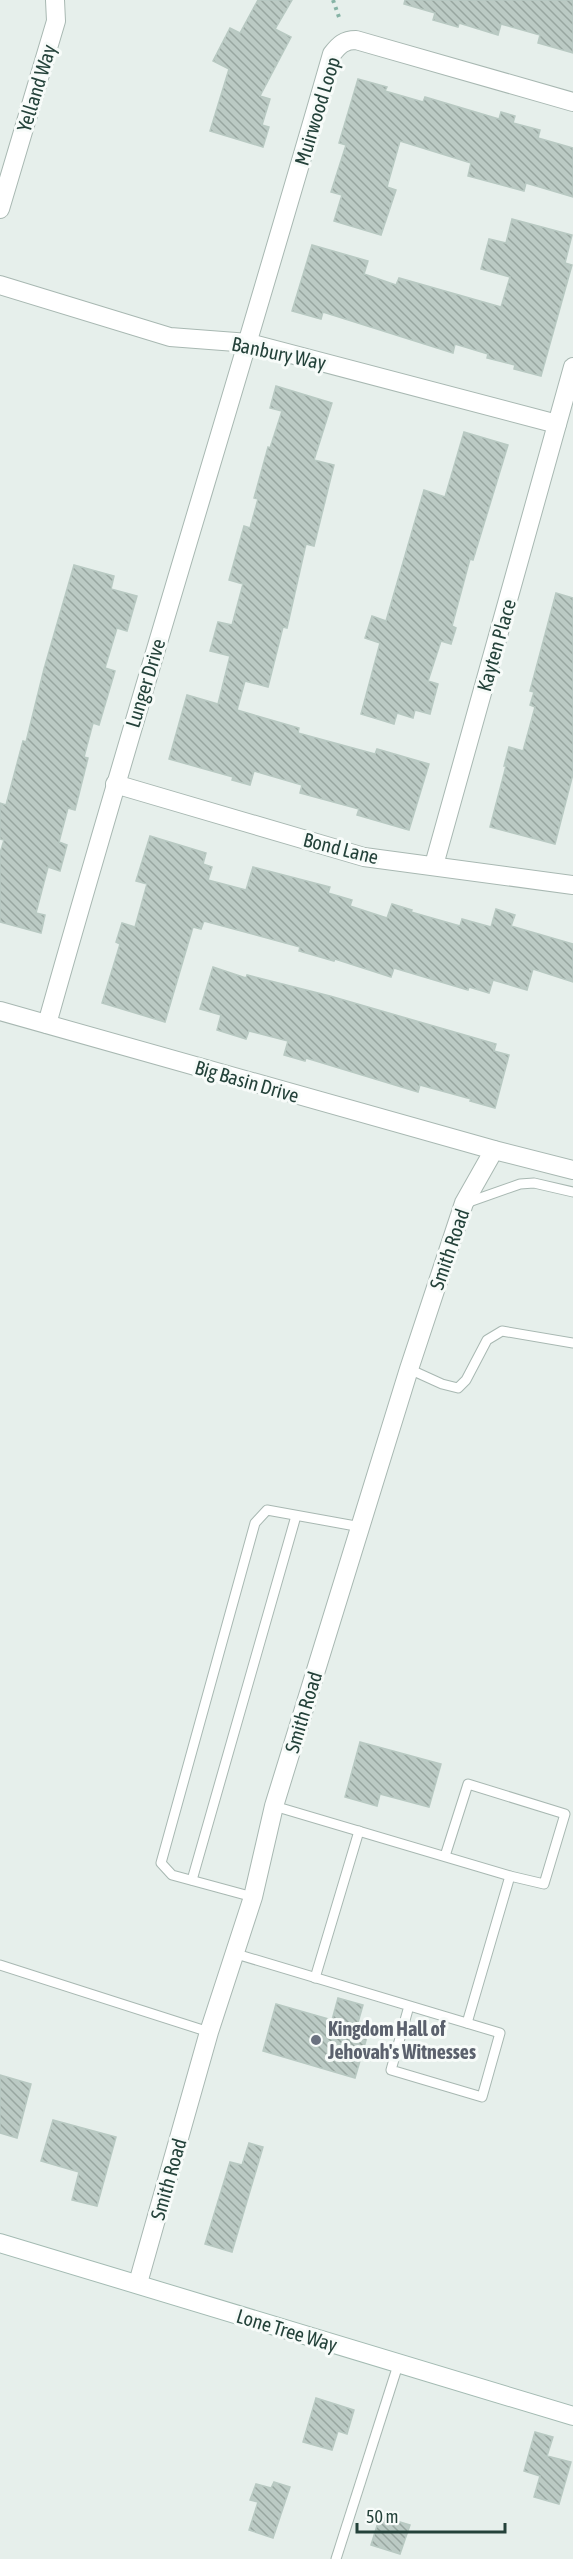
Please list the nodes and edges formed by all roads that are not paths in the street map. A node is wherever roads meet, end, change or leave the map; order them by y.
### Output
1 (55, 0) edge
2 (573, 102) edge
3 (0, 209) edge
4 (0, 285) edge
5 (249, 343) junction
6 (573, 367) edge
7 (557, 424) junction
8 (115, 784) junction
9 (434, 865) junction
10 (573, 885) edge
11 (0, 1011) edge
12 (47, 1024) junction
13 (494, 1150) junction
14 (573, 1170) edge
15 (573, 1192) edge
16 (464, 1203) junction
17 (573, 1343) edge
18 (409, 1369) junction
19 (296, 1516) junction
20 (361, 1527) junction
21 (274, 1806) junction
22 (359, 1831) junction
23 (445, 1856) junction
24 (510, 1876) junction
25 (192, 1880) junction
26 (253, 1897) junction
27 (233, 1953) junction
28 (0, 1965) edge
29 (315, 1978) junction
30 (409, 2006) junction
31 (467, 2023) junction
32 (210, 2032) junction
33 (0, 2243) edge
34 (138, 2283) junction
35 (398, 2365) junction
36 (573, 2416) edge
37 (336, 2559) edge

1 - 3 street, Yelland Way
2 - 5 street, Muirwood Loop
4 - 5 street, Banbury Way
5 - 7 street, Banbury Way
5 - 8 street, Lunger Drive
6 - 7 street
7 - 9 street, Kayten Place
8 - 9 street, Bond Lane
8 - 12 street, Lunger Drive
9 - 10 street, Bond Lane
11 - 12 street, Big Basin Drive
12 - 13 street, Big Basin Drive
13 - 14 street, Big Basin Drive
13 - 16 street, Smith Road
15 - 16 lane
16 - 18 street, Smith Road
17 - 18 lane
18 - 20 street, Smith Road
19 - 20 lane
19 - 25 lane
19 - 25 lane
20 - 21 street, Smith Road
21 - 22 lane
21 - 26 street, Smith Road
22 - 23 lane
22 - 29 lane
23 - 24 lane
23 - 24 lane
24 - 31 lane
25 - 26 lane
26 - 27 street, Smith Road
27 - 29 lane
27 - 32 street, Smith Road
28 - 32 lane
29 - 30 lane
30 - 31 lane
30 - 31 lane
32 - 34 street, Smith Road
33 - 34 street, Lone Tree Way
34 - 35 street, Lone Tree Way
35 - 36 street, Lone Tree Way
35 - 37 lane

